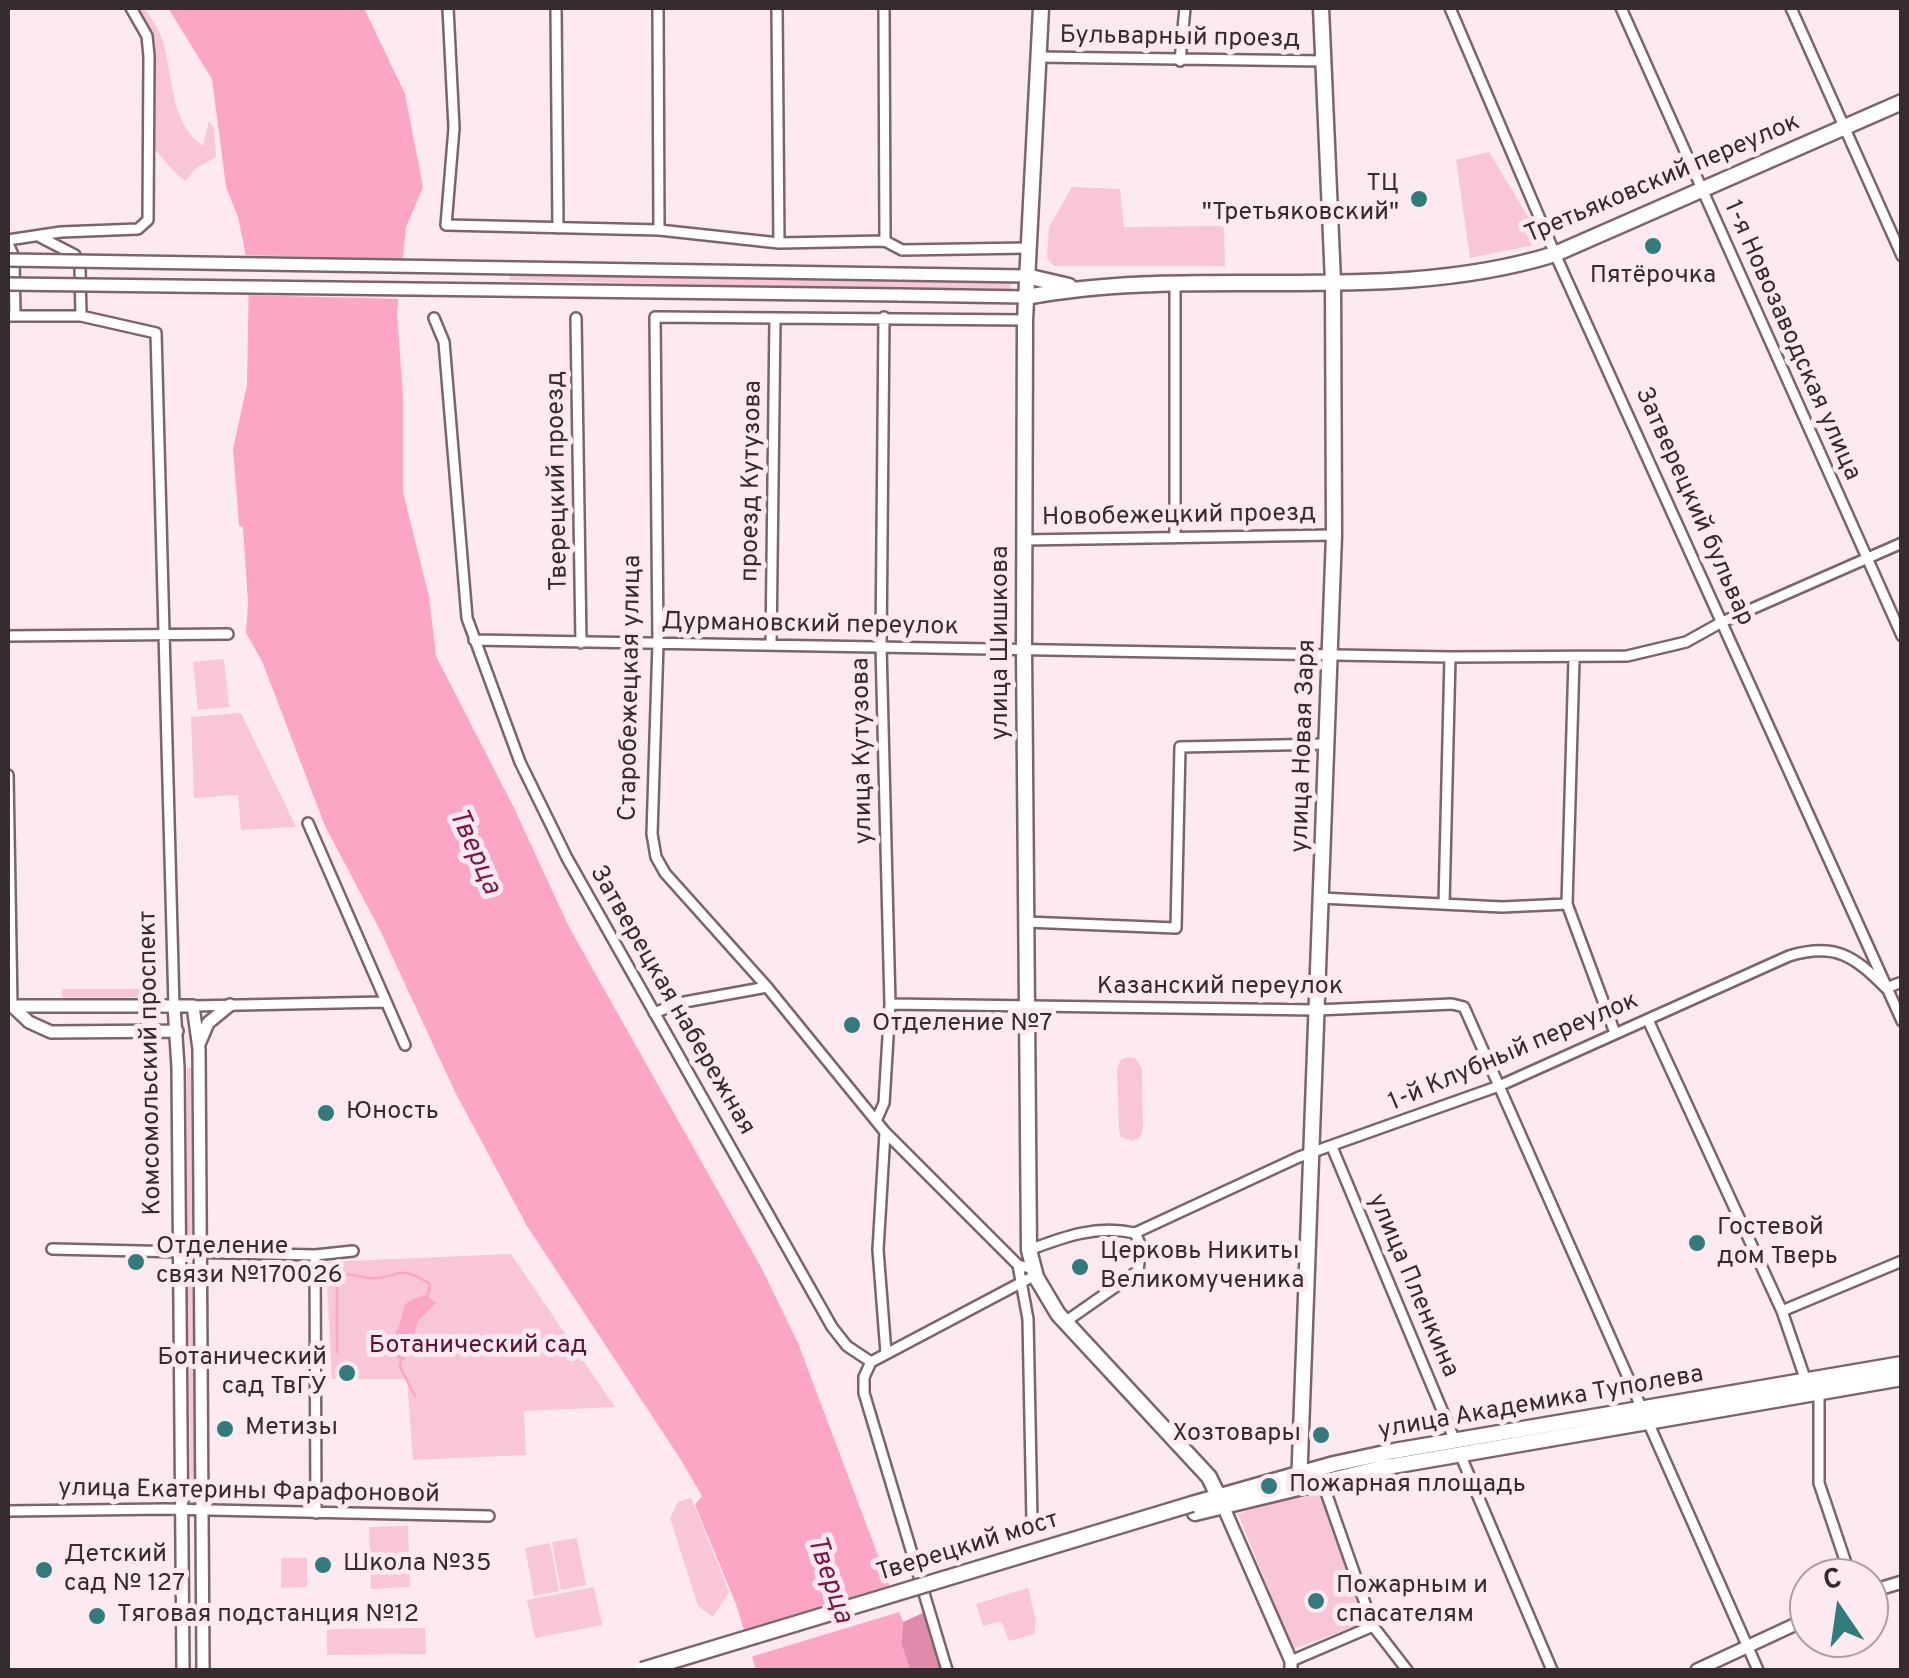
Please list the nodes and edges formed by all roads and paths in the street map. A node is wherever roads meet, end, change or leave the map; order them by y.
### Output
1 (131, 8) edge
2 (448, 8) edge
3 (556, 8) edge
4 (658, 8) edge
5 (777, 8) edge
6 (884, 8) edge
7 (1041, 8) edge
8 (1185, 8) edge
9 (1321, 8) edge
10 (1450, 8) edge
11 (1622, 8) edge
12 (1791, 8) edge
13 (1037, 57) junction
14 (1180, 61) junction
15 (1323, 61) junction
16 (1902, 102) edge
17 (1844, 128) junction
18 (1702, 190) junction
19 (558, 228) junction
20 (659, 230) junction
21 (40, 237) junction
22 (885, 240) junction
23 (8, 242) edge
24 (779, 243) junction
25 (1027, 248) junction
26 (1555, 254) junction
27 (1902, 256) edge
28 (8, 260) edge
29 (1026, 276) junction
30 (1333, 282) junction
31 (8, 284) edge
32 (1174, 286) junction
33 (1075, 288) junction
34 (1026, 297) junction
35 (11, 316) edge
36 (81, 316) junction
37 (434, 318) dead end
38 (576, 318) dead end
39 (775, 318) junction
40 (884, 318) junction
41 (1025, 320) junction
42 (1334, 535) junction
43 (1176, 538) junction
44 (1024, 540) junction
45 (1902, 543) edge
46 (1867, 559) junction
47 (1722, 622) junction
48 (164, 634) junction
49 (228, 634) dead end
50 (8, 636) edge
51 (1902, 636) edge
52 (474, 640) junction
53 (581, 642) junction
54 (658, 643) junction
55 (772, 644) junction
56 (882, 646) junction
57 (1024, 650) junction
58 (1332, 654) junction
59 (1450, 658) junction
60 (1574, 659) junction
61 (1328, 744) junction
62 (8, 775) edge
63 (308, 824) dead end
64 (1321, 898) junction
65 (1444, 904) junction
66 (1567, 904) junction
67 (1026, 922) junction
68 (1902, 982) edge
69 (768, 987) junction
70 (1886, 988) junction
71 (384, 1002) junction
72 (890, 1004) junction
73 (230, 1005) junction
74 (10, 1006) edge
75 (174, 1006) junction
76 (193, 1006) junction
77 (1027, 1007) junction
78 (1316, 1010) junction
79 (654, 1013) junction
80 (1648, 1020) junction
81 (1902, 1021) edge
82 (177, 1031) junction
83 (1615, 1034) junction
84 (405, 1045) dead end
85 (199, 1048) junction
86 (199, 1066) junction
87 (178, 1067) junction
88 (1499, 1086) junction
89 (876, 1120) junction
90 (884, 1132) junction
91 (1332, 1147) junction
92 (1312, 1154) junction
93 (1135, 1233) junction
94 (52, 1249) dead end
95 (1029, 1250) junction
96 (353, 1251) dead end
97 (179, 1254) junction
98 (200, 1254) junction
99 (315, 1255) junction
100 (1902, 1261) edge
101 (1027, 1273) junction
102 (1782, 1311) junction
103 (1065, 1322) junction
104 (886, 1353) junction
105 (871, 1362) junction
106 (1902, 1364) edge
107 (1902, 1378) edge
108 (1806, 1381) junction
109 (1818, 1392) junction
110 (1645, 1416) junction
111 (1458, 1448) junction
112 (1329, 1465) junction
113 (1299, 1480) junction
114 (1322, 1481) junction
115 (1221, 1501) junction
116 (182, 1509) junction
117 (1194, 1509) junction
118 (201, 1510) junction
119 (8, 1511) edge
120 (316, 1513) junction
121 (489, 1516) dead end
122 (1032, 1522) dead end
123 (1844, 1558) edge
124 (1374, 1626) junction
125 (1789, 1627) edge
126 (1748, 1646) junction
127 (1291, 1666) edge
128 (183, 1670) edge
129 (203, 1670) edge
130 (642, 1670) edge
131 (668, 1670) edge
132 (947, 1670) edge
133 (1407, 1670) edge
134 (1552, 1670) edge
135 (1697, 1670) edge
136 (1758, 1670) edge

1 - 21 street
2 - 19 street
3 - 19 street
4 - 20 street
5 - 24 street
6 - 22 street
7 - 13 main road, улица Шишкова
8 - 14 street
9 - 15 main road, улица Новая Заря
10 - 26 street, Затверецкий бульвар
11 - 18 street, 1-я Новозаводская улица
12 - 17 street
13 - 14 street, Бульварный проезд
13 - 25 main road, улица Шишкова
14 - 15 street, Бульварный проезд
15 - 30 main road, улица Новая Заря
16 - 17 main road, Третьяковский переулок
17 - 18 main road, Третьяковский переулок
17 - 27 street
18 - 26 main road, Третьяковский переулок
18 - 46 street, 1-я Новозаводская улица
19 - 20 street
20 - 24 street
21 - 23 street
21 - 36 street
22 - 24 street
22 - 25 street
23 - 35 street
25 - 29 main road, улица Шишкова
26 - 30 main road, Третьяковский переулок
26 - 47 street, Затверецкий бульвар
28 - 29 street, Третьяковский переулок, bridge
29 - 33 main road, Третьяковский переулок
29 - 34 main road, улица Шишкова
30 - 32 main road, Третьяковский переулок
30 - 42 main road, улица Новая Заря
31 - 34 street, Третьяковский переулок, bridge
32 - 33 main road, Третьяковский переулок
32 - 43 street
33 - 34 main road, Третьяковский переулок
34 - 41 main road, улица Шишкова
35 - 36 street
36 - 48 street, Комсомольский проспект
37 - 52 street, Затверецкая набережная
38 - 53 street, Тверецкий проезд
39 - 40 street
39 - 54 street, Старобежецкая улица
39 - 55 street, проезд Кутузова
40 - 41 street
40 - 56 street, улица Кутузова
41 - 44 main road, улица Шишкова
42 - 43 street, Новобежецкий проезд
42 - 58 main road, улица Новая Заря
43 - 44 street, Новобежецкий проезд
44 - 57 main road, улица Шишкова
45 - 46 street, Дурмановский переулок
46 - 47 street, Дурмановский переулок
46 - 51 street, 1-я Новозаводская улица
47 - 60 street, Дурмановский переулок
47 - 70 street, Затверецкий бульвар
48 - 49 street
48 - 50 street
48 - 75 street, Комсомольский проспект
52 - 53 street, Дурмановский переулок
52 - 79 street, Затверецкая набережная
53 - 54 street, Дурмановский переулок
54 - 55 street, Дурмановский переулок
54 - 69 street, Старобежецкая улица
55 - 56 street, Дурмановский переулок
56 - 57 street, Дурмановский переулок
56 - 72 street, улица Кутузова
57 - 58 street, Дурмановский переулок
57 - 67 main road, улица Шишкова
58 - 59 street, Дурмановский переулок
58 - 61 main road, улица Новая Заря
59 - 60 street, Дурмановский переулок
59 - 65 street
60 - 66 street
61 - 64 main road, улица Новая Заря
61 - 67 street
62 - 74 street
63 - 71 street
64 - 65 street
64 - 78 main road, улица Новая Заря
65 - 66 street
66 - 83 street
67 - 77 main road, улица Шишкова
68 - 70 street
69 - 79 street
69 - 89 street, Старобежецкая улица
70 - 80 street, 1-й Клубный переулок
70 - 81 street, Затверецкий бульвар
71 - 73 street
71 - 84 street
72 - 77 street, Казанский переулок
72 - 89 street, улица Кутузова
73 - 76 street
73 - 85 street, Комсомольский проспект
74 - 75 street
74 - 82 street
75 - 76 street
75 - 82 street, Комсомольский проспект
76 - 85 street, Комсомольский проспект
77 - 78 street, Казанский переулок
77 - 95 main road, улица Шишкова
78 - 88 street, Казанский переулок
78 - 92 main road, улица Новая Заря
79 - 105 street, Затверецкая набережная
80 - 83 street, 1-й Клубный переулок
80 - 102 street
82 - 87 street, Комсомольский проспект
83 - 88 street, 1-й Клубный переулок
85 - 86 street, Комсомольский проспект
86 - 87 street
86 - 98 street, Комсомольский проспект
87 - 97 street, Комсомольский проспект
88 - 91 street, 1-й Клубный переулок
88 - 110 street
89 - 90 street, Старобежецкая улица
90 - 101 street, Старобежецкая улица
90 - 104 street
91 - 92 street, 1-й Клубный переулок
91 - 111 street, улица Пленкина
92 - 93 street, 1-й Клубный переулок
92 - 113 main road, улица Новая Заря
93 - 95 street, 1-й Клубный переулок
93 - 103 street
94 - 97 street
95 - 101 main road, улица Шишкова
96 - 99 street
97 - 98 street
97 - 116 street, Комсомольский проспект
98 - 99 street
98 - 118 street, Комсомольский проспект
99 - 120 street
100 - 102 street
101 - 103 main road, Старобежецкая улица
101 - 104 street
101 - 122 street, улица Шишкова
102 - 108 street
103 - 115 main road, Старобежецкая улица
104 - 105 street
105 - 132 street
106 - 108 main road, улица Академика Туполева
107 - 109 main road, улица Академика Туполева
108 - 110 main road, улица Академика Туполева
109 - 110 main road, улица Академика Туполева
109 - 123 street
110 - 111 main road, улица Академика Туполева
110 - 126 street
111 - 112 main road, улица Академика Туполева
111 - 114 main road, улица Академика Туполева
111 - 134 street, улица Пленкина
112 - 113 main road, улица Академика Туполева
112 - 114 main road
113 - 114 main road, улица Академика Туполева
113 - 115 main road, улица Академика Туполева
114 - 124 street
115 - 117 main road, улица Академика Туполева
115 - 127 street
116 - 118 street, улица Екатерины Фарафоновой
116 - 119 street, улица Екатерины Фарафоновой
116 - 128 street, Комсомольский проспект
117 - 130 main road, Тверецкий мост, bridge
117 - 131 main road, Тверецкий мост
118 - 120 street, улица Екатерины Фарафоновой
118 - 129 street, Комсомольский проспект
120 - 121 street, улица Екатерины Фарафоновой
124 - 127 street
124 - 133 street
125 - 126 street
126 - 135 street
126 - 136 street

